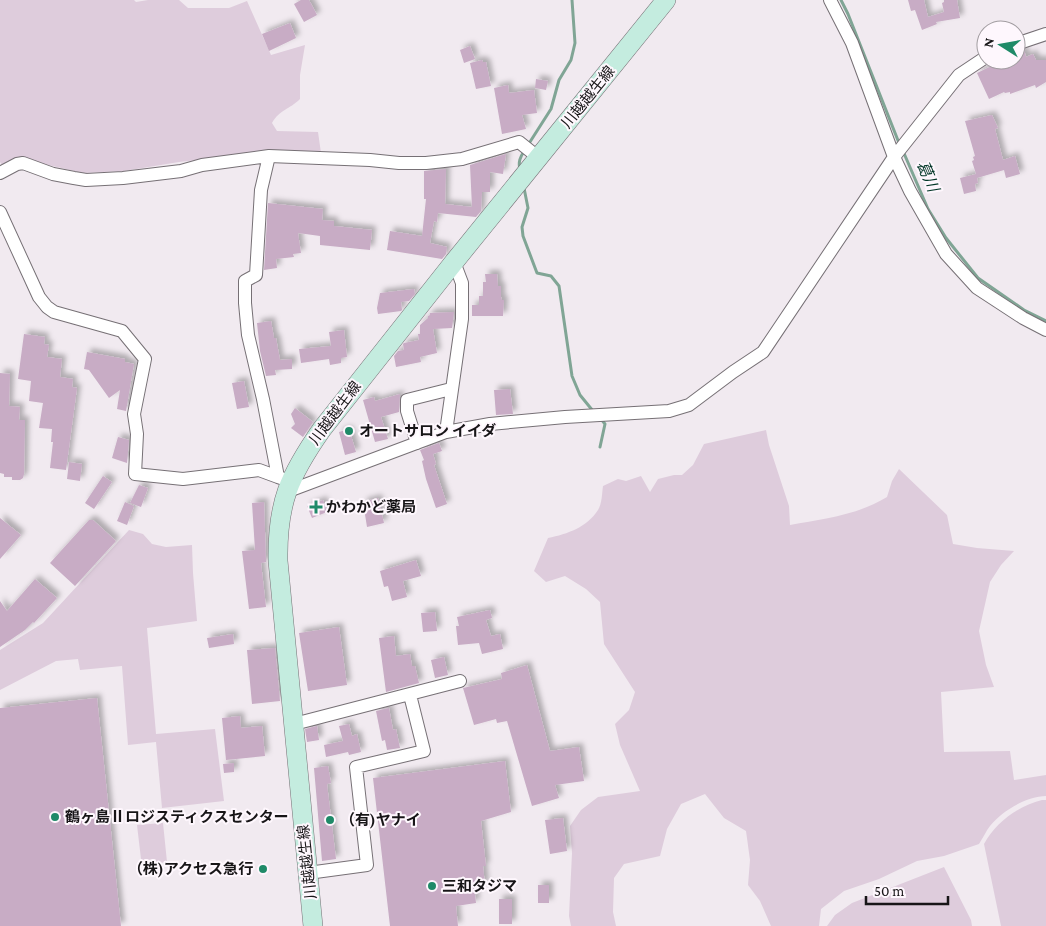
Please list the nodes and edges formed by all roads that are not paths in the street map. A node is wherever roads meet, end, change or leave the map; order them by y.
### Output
1 (666, 0) edge
2 (830, 0) edge
3 (1044, 38) edge
4 (1026, 42) edge
5 (976, 63) edge
6 (269, 156) junction
7 (894, 157) junction
8 (539, 158) junction
9 (0, 173) edge
10 (0, 212) edge
11 (454, 262) junction
12 (1046, 330) edge
13 (451, 389) junction
14 (446, 432) junction
15 (417, 443) junction
16 (285, 483) junction
17 (460, 681) dead end
18 (410, 695) junction
19 (294, 724) junction
20 (308, 873) junction
21 (313, 926) edge

1 - 8 main road, 川越越生線
2 - 7 street
3 - 4 street
5 - 7 street
6 - 8 street
6 - 9 street
6 - 16 street
7 - 12 street
7 - 14 street
8 - 11 main road, 川越越生線
10 - 16 street
11 - 13 street
11 - 16 main road, 川越越生線
13 - 14 street
13 - 15 street
14 - 15 street
15 - 16 street
16 - 19 main road, 川越越生線
17 - 18 street
18 - 19 street
18 - 20 street
19 - 20 main road, 川越越生線
20 - 21 main road, 川越越生線

